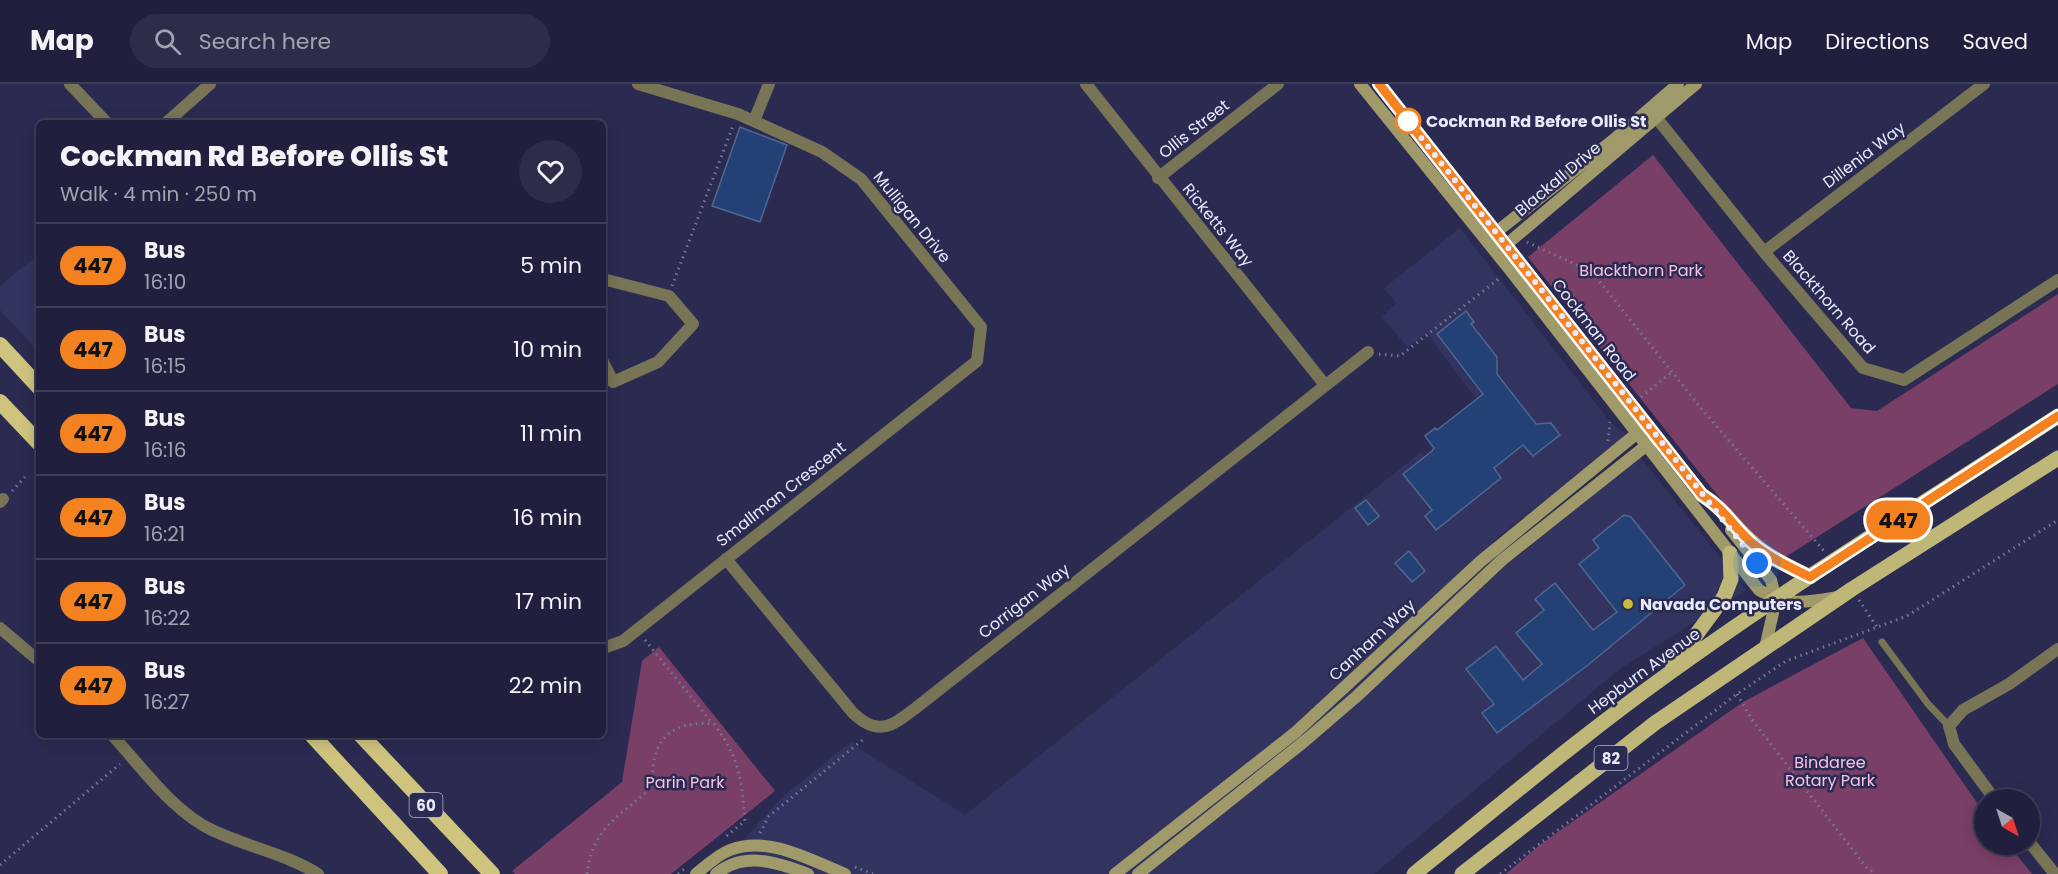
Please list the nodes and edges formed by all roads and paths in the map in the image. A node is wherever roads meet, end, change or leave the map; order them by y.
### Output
1 (70, 84) edge
2 (210, 84) edge
3 (638, 84) edge
4 (769, 84) edge
5 (1086, 84) edge
6 (1278, 84) edge
7 (1360, 84) edge
8 (1379, 84) edge
9 (1678, 84) edge
10 (1696, 84) edge
11 (1983, 84) edge
12 (738, 114) junction
13 (1654, 114) junction
14 (104, 120) edge
15 (169, 120) edge
16 (754, 121) junction
17 (1158, 178) junction
18 (1520, 234) junction
19 (1491, 236) junction
20 (1501, 249) junction
21 (1764, 252) junction
22 (1504, 274) dead end
23 (606, 280) edge
24 (2058, 280) edge
25 (669, 296) junction
26 (0, 345) edge
27 (1368, 352) joint
28 (977, 361) joint
29 (606, 368) edge
30 (1672, 372) junction
31 (36, 384) edge
32 (1325, 385) junction
33 (1638, 400) dead end
34 (0, 402) edge
35 (2058, 416) edge
36 (1648, 425) junction
37 (1637, 433) junction
38 (1658, 436) junction
39 (36, 440) edge
40 (1646, 445) junction
41 (2058, 458) edge
42 (25, 477) dead end
43 (1702, 495) junction
44 (2, 501) edge
45 (2058, 520) edge
46 (1824, 552) dead end
47 (1730, 553) junction
48 (726, 559) junction
49 (1810, 577) junction
50 (1843, 596) junction
51 (1776, 600) junction
52 (0, 628) edge
53 (636, 630) junction
54 (1882, 642) dead end
55 (606, 647) edge
56 (1765, 648) junction
57 (2058, 649) edge
58 (36, 658) edge
59 (1668, 674) junction
60 (1737, 694) junction
61 (714, 724) junction
62 (1948, 726) junction
63 (878, 727) junction
64 (115, 738) edge
65 (315, 738) edge
66 (364, 738) edge
67 (131, 755) junction
68 (1987, 789) edge
69 (722, 840) dead end
70 (753, 846) junction
71 (2040, 855) edge
72 (0, 865) edge
73 (691, 871) edge
74 (318, 874) edge
75 (441, 874) edge
76 (492, 874) edge
77 (587, 874) edge
78 (678, 874) edge
79 (716, 874) edge
80 (808, 874) edge
81 (845, 874) edge
82 (1115, 874) edge
83 (1138, 874) edge
84 (1414, 874) edge
85 (1462, 874) edge
86 (1500, 874) edge
87 (1875, 874) edge
88 (2055, 874) edge

1 - 14 street
2 - 15 street
3 - 12 street, Mulligan Drive
4 - 16 street
5 - 17 street, Ricketts Way
6 - 17 street, Ollis Street
7 - 19 main road, Cockman Road
8 - 19 main road, Cockman Road
9 - 13 main road, Blackall Drive
10 - 13 main road, Blackall Drive
11 - 21 street, Dillenia Way
12 - 16 street, Mulligan Drive
12 - 25 path
13 - 18 main road, Blackall Drive
13 - 19 main road, Blackall Drive
13 - 21 street, Blackthorn Road
16 - 28 street, Mulligan Drive
17 - 32 street, Ricketts Way
18 - 20 main road, Blackall Drive
18 - 30 path
19 - 20 main road, Cockman Road
20 - 36 main road, Cockman Road
20 - 37 main road, Cockman Road
21 - 24 street, Blackthorn Road
22 - 27 path
23 - 25 street
25 - 29 street
26 - 31 highway
27 - 32 street, Corrigan Way
28 - 48 street, Smallman Crescent
30 - 33 path
30 - 46 path
32 - 63 street, Corrigan Way
34 - 39 highway
35 - 49 main road, Hepburn Avenue / 82
36 - 37 main road, Canham Way
36 - 38 main road, Cockman Road
37 - 40 main road, Cockman Road
37 - 82 main road, Canham Way
38 - 40 main road, Canham Way
38 - 43 main road, Cockman Road
40 - 47 main road, Cockman Road
40 - 83 main road, Canham Way
41 - 50 main road, 82
42 - 44 path
43 - 49 main road
43 - 51 main road, Cockman Road
45 - 60 path
47 - 51 main road, Cockman Road
47 - 59 main road
48 - 53 street, Smallman Crescent
48 - 63 street
49 - 51 main road, Hepburn Avenue / 82
50 - 51 main road
50 - 56 main road, 82
51 - 56 main road
51 - 59 main road, Hepburn Avenue / 82
52 - 58 street
53 - 55 street, Smallman Crescent
53 - 61 path
54 - 62 lane
56 - 85 main road, 82
57 - 62 street
59 - 84 main road, Hepburn Avenue / 82
60 - 86 path
60 - 87 path
61 - 69 path
61 - 77 path
62 - 68 street
63 - 70 path
64 - 67 street
65 - 75 highway, 60
66 - 76 highway, 60
67 - 72 path
67 - 74 street
70 - 73 main road
70 - 81 main road
71 - 88 street
73 - 78 path
79 - 80 main road

